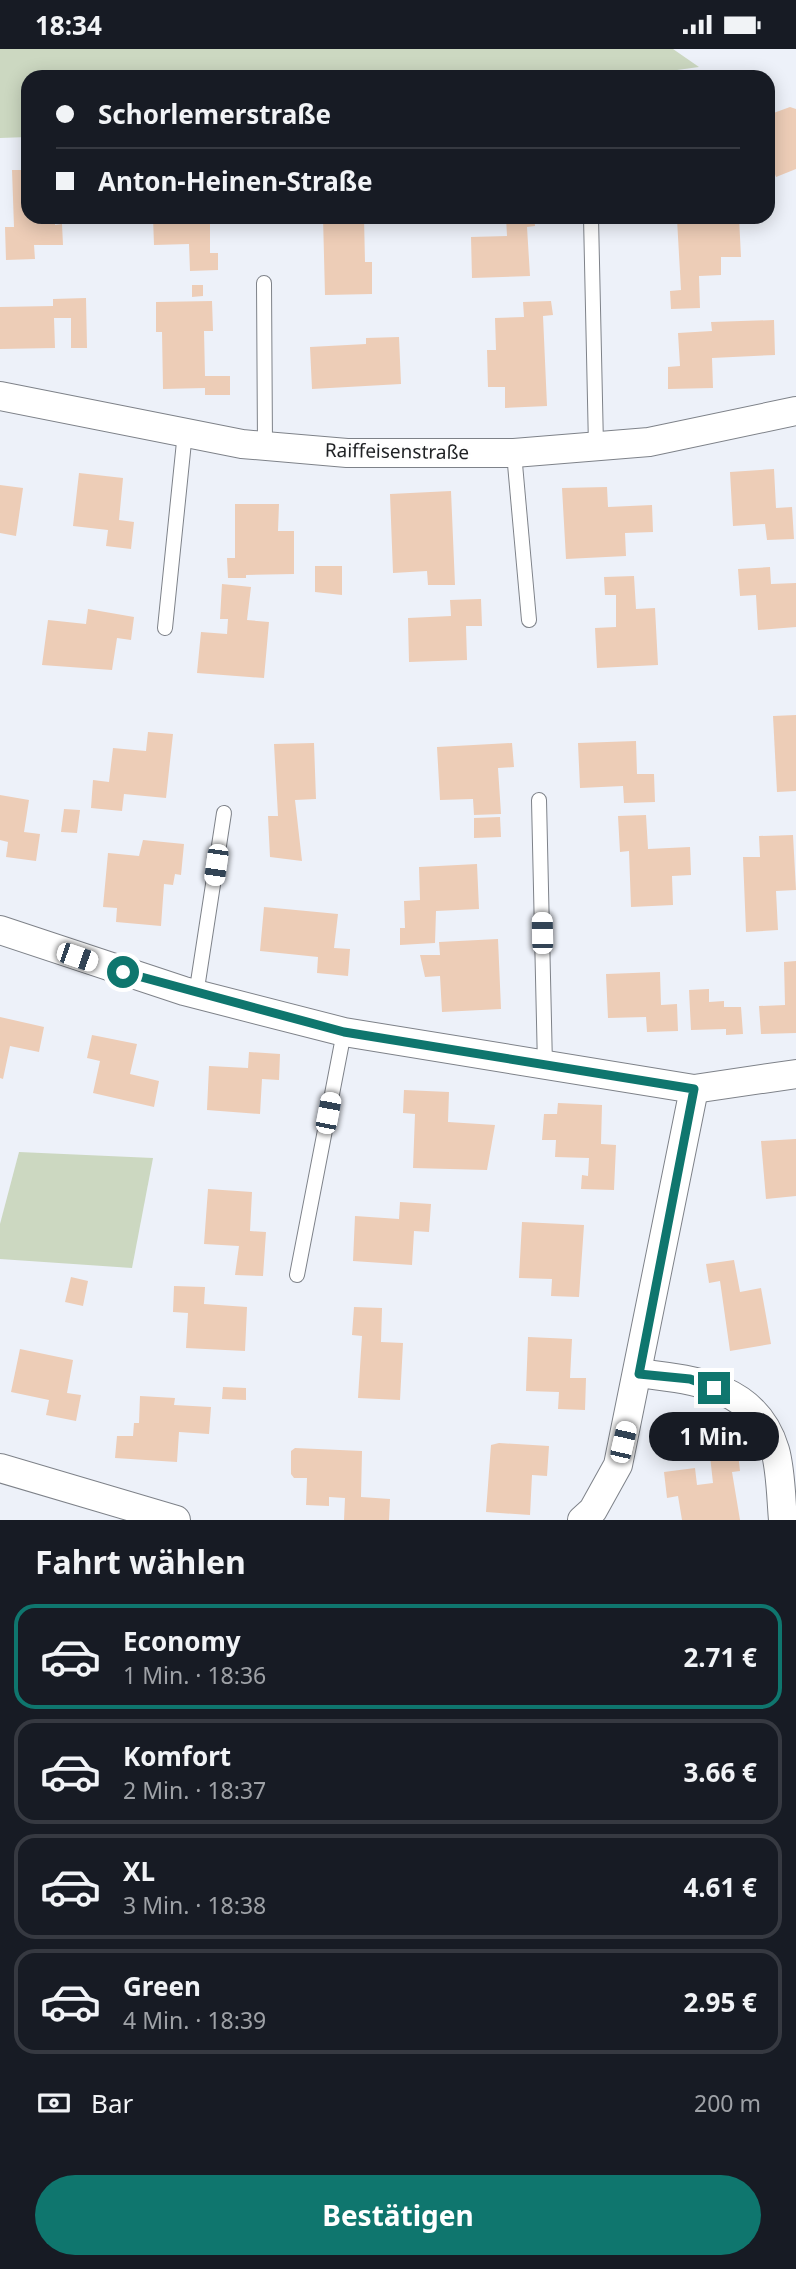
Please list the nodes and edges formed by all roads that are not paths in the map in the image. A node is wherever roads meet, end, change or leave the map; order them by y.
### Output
1 (591, 224) edge
2 (264, 283) dead end
3 (0, 396) edge
4 (796, 411) edge
5 (185, 432) junction
6 (265, 446) junction
7 (596, 446) junction
8 (514, 453) junction
9 (529, 619) dead end
10 (165, 628) dead end
11 (540, 800) dead end
12 (224, 813) dead end
13 (0, 930) edge
14 (197, 995) junction
15 (344, 1032) junction
16 (545, 1066) junction
17 (796, 1074) edge
18 (694, 1089) junction
19 (297, 1275) dead end
20 (639, 1374) junction
21 (0, 1468) edge
22 (132, 1514) edge
23 (176, 1520) edge
24 (582, 1520) edge
25 (783, 1520) edge

1 - 7 lane
2 - 6 lane
3 - 5 street, Raiffeisenstraße
4 - 7 street, Raiffeisenstraße
5 - 6 street, Raiffeisenstraße
5 - 10 lane
6 - 8 street, Raiffeisenstraße
7 - 8 street, Raiffeisenstraße
8 - 9 lane
11 - 16 lane
12 - 14 lane
13 - 14 street
14 - 15 street
15 - 16 street
15 - 19 lane
16 - 18 street
17 - 18 street
18 - 20 street
20 - 24 street
20 - 25 street
21 - 22 street
22 - 23 street

